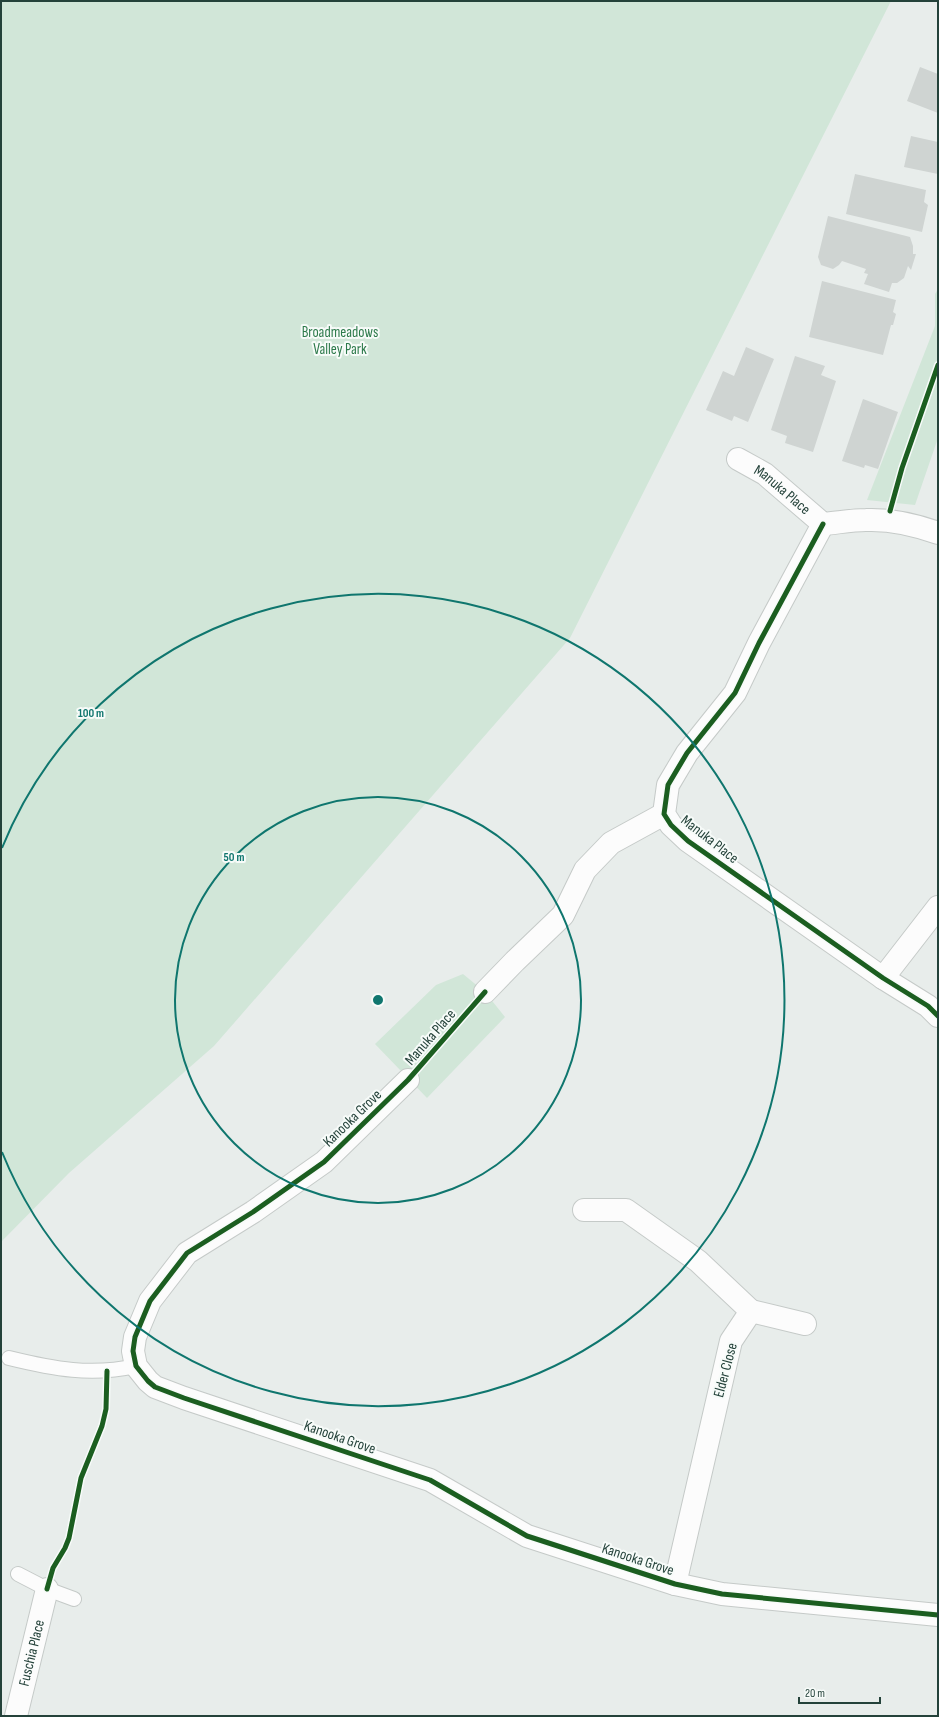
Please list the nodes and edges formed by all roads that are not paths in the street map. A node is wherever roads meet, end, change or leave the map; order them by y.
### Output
1 (738, 460) dead end
2 (823, 524) junction
3 (929, 530) edge
4 (664, 814) junction
5 (938, 907) edge
6 (883, 978) junction
7 (485, 992) dead end
8 (938, 1016) edge
9 (408, 1080) dead end
10 (584, 1210) dead end
11 (751, 1311) junction
12 (805, 1324) dead end
13 (9, 1358) dead end
14 (136, 1366) junction
15 (18, 1574) dead end
16 (675, 1584) junction
17 (47, 1589) junction
18 (74, 1599) dead end
19 (938, 1615) edge
20 (16, 1716) edge

1 - 2 street, Manuka Place
2 - 3 street, Manuka Place
2 - 4 street, Manuka Place
4 - 6 street, Manuka Place
4 - 7 street, Manuka Place
5 - 6 street
6 - 8 street, Manuka Place
9 - 14 street, Kanooka Grove
10 - 11 street
11 - 12 street
11 - 16 street, Elder Close
13 - 14 lane
14 - 16 street, Kanooka Grove
15 - 17 lane
16 - 19 street, Kanooka Grove
17 - 18 lane
17 - 20 street, Fuschia Place

